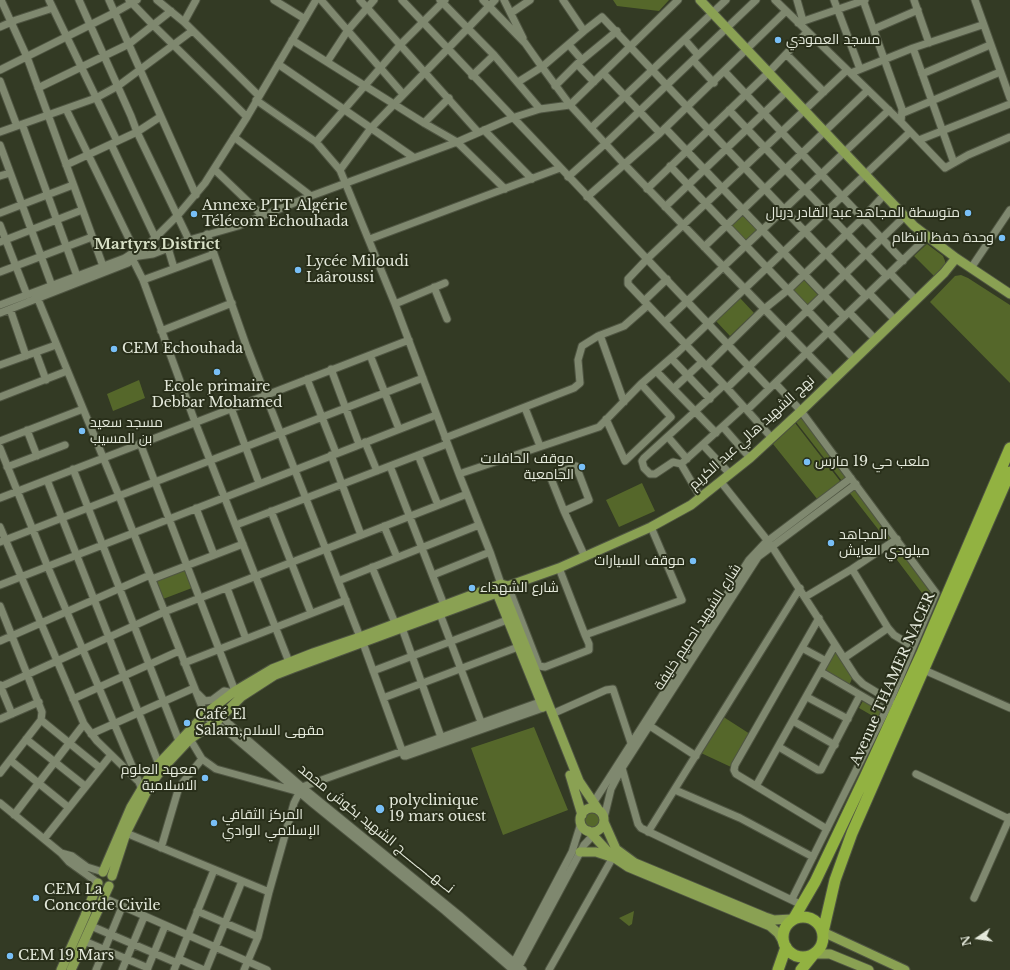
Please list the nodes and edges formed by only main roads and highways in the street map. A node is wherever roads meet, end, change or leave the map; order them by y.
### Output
1 (700, 0) edge
2 (956, 258) junction
3 (1010, 294) edge
4 (1010, 448) edge
5 (1010, 472) edge
6 (500, 586) junction
7 (398, 626) junction
8 (361, 640) junction
9 (594, 807) junction
10 (582, 819) junction
11 (604, 820) junction
12 (593, 832) junction
13 (580, 852) road end
14 (613, 857) junction
15 (103, 872) junction
16 (112, 876) junction
17 (98, 882) junction
18 (109, 886) junction
19 (793, 919) junction
20 (823, 932) junction
21 (785, 946) junction
22 (813, 954) junction
23 (73, 969) edge
24 (61, 970) edge
25 (778, 970) edge
26 (801, 970) edge
27 (869, 970) edge
28 (905, 970) edge

1 - 2 main road
2 - 3 main road
2 - 6 main road, نهج الشهيد هالي عبد الكريم
4 - 19 highway, Avenue THAMER NACER
5 - 20 highway, Avenue THAMER NACER
6 - 7 main road
6 - 7 main road
6 - 9 main road
6 - 10 main road
7 - 8 main road
8 - 15 main road
8 - 16 main road
9 - 10 main road
9 - 11 main road
10 - 12 main road
11 - 12 main road
11 - 19 main road
12 - 14 main road
13 - 14 main road
14 - 21 main road
15 - 16 main road
15 - 17 main road
16 - 18 main road
17 - 18 main road
17 - 24 main road
18 - 23 main road
19 - 20 highway
19 - 21 highway
20 - 22 highway
20 - 28 main road
21 - 22 highway
21 - 25 highway
22 - 26 highway
22 - 27 main road

